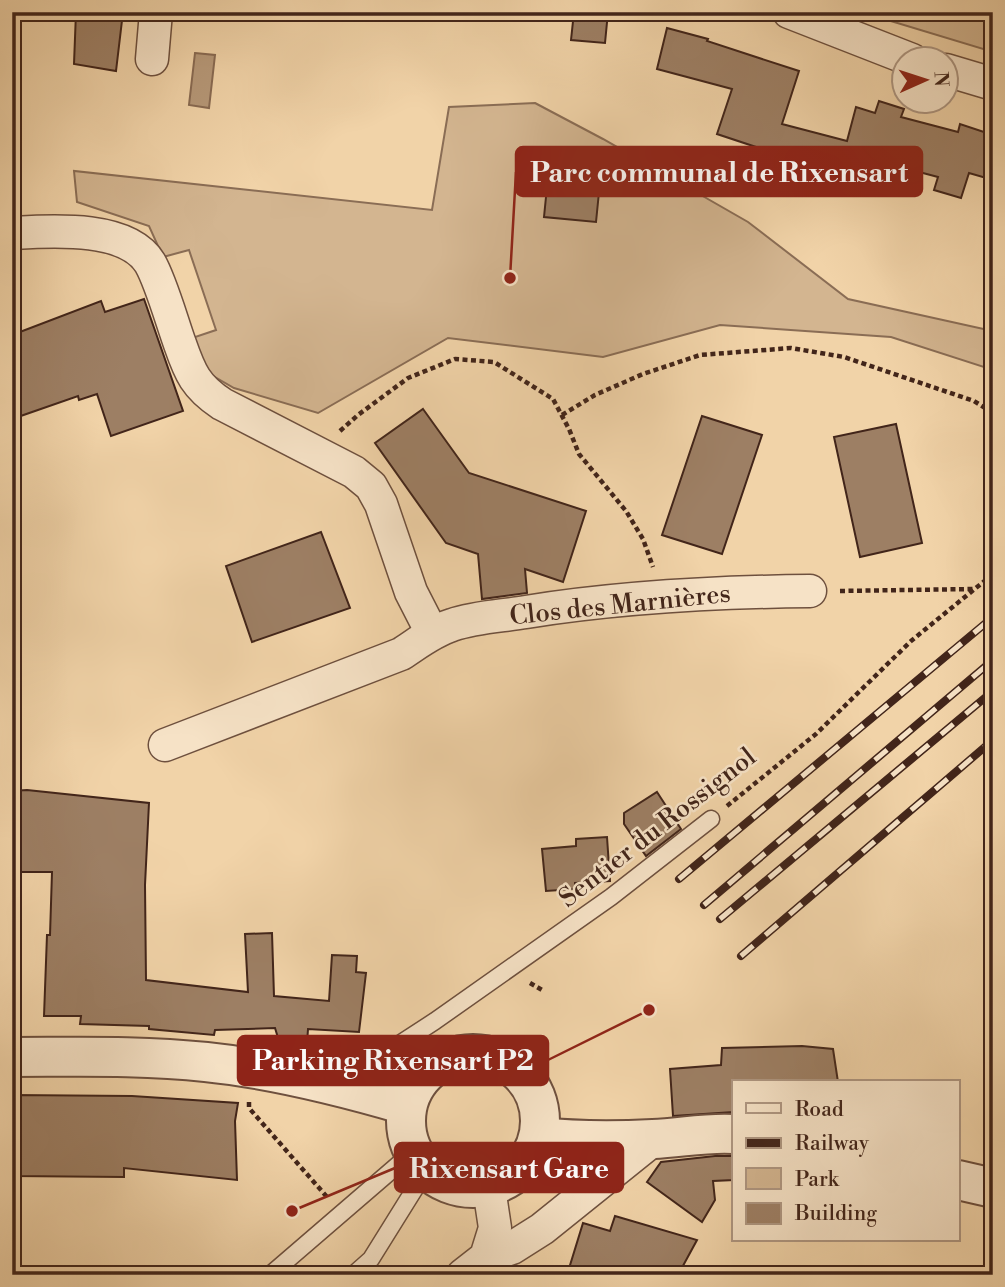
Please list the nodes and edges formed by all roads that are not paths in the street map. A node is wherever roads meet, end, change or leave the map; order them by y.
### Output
1 (156, 12) edge
2 (789, 12) edge
3 (890, 51) edge
4 (152, 59) dead end
5 (960, 74) edge
6 (993, 84) edge
7 (12, 233) edge
8 (810, 591) road end
9 (432, 633) junction
10 (165, 745) dead end
11 (711, 819) road end
12 (12, 1058) edge
13 (323, 1082) junction
14 (406, 1105) junction
15 (732, 1134) edge
16 (540, 1137) junction
17 (654, 1139) junction
18 (423, 1161) junction
19 (960, 1180) edge
20 (489, 1188) junction
21 (993, 1188) edge
22 (474, 1266) edge
23 (270, 1275) edge
24 (353, 1275) edge

1 - 4 street
2 - 3 street
5 - 6 street
7 - 9 street
8 - 9 street, Clos des Marnières
9 - 10 street, Clos des Marnières
11 - 13 lane, Sentier du Rossignol
12 - 13 street
13 - 14 street
14 - 16 street
14 - 18 street
15 - 17 street
16 - 17 street
16 - 20 street
17 - 22 street
18 - 20 street
18 - 23 lane
18 - 24 lane
19 - 21 street
20 - 22 street

